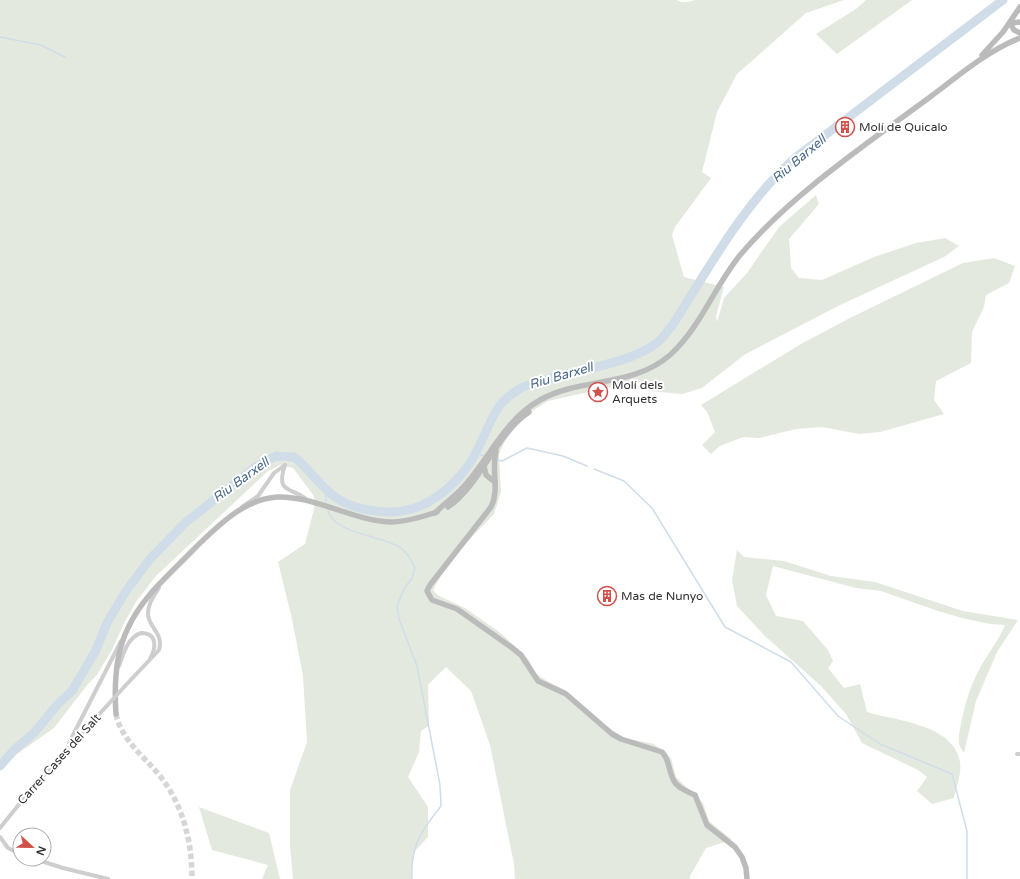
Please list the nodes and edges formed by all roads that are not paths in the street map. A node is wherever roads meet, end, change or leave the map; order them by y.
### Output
1 (1020, 7) edge
2 (1020, 22) edge
3 (1010, 23) junction
4 (1020, 33) edge
5 (1020, 38) edge
6 (967, 69) junction
7 (495, 447) junction
8 (484, 467) junction
9 (493, 471) junction
10 (274, 473) junction
11 (486, 475) junction
12 (282, 479) junction
13 (477, 479) junction
14 (495, 482) junction
15 (467, 483) junction
16 (308, 501) junction
17 (239, 510) junction
18 (435, 513) junction
19 (170, 574) junction
20 (128, 628) junction
21 (149, 661) junction
22 (116, 674) junction
23 (116, 714) tunnel mouth
24 (66, 748) junction
25 (0, 828) edge
26 (0, 837) edge
27 (12, 850) edge
28 (52, 864) edge
29 (108, 879) edge
30 (747, 879) edge

1 - 3 main road
2 - 3 main road
3 - 4 main road
3 - 6 main road
5 - 6 main road
6 - 7 main road
7 - 8 main road
7 - 9 main road
7 - 15 main road
8 - 9 main road
8 - 11 main road
8 - 13 main road
8 - 15 main road
9 - 14 main road
10 - 12 street
10 - 12 street
10 - 17 street
11 - 13 main road
11 - 14 main road
12 - 16 street
13 - 18 main road
14 - 30 main road
15 - 18 main road
16 - 17 main road
16 - 18 main road
17 - 19 main road
19 - 20 main road
19 - 21 street, Carrer Cases del Salt
20 - 22 main road
20 - 24 street
21 - 22 street
21 - 24 street, Carrer Cases del Salt, bridge
22 - 23 main road
24 - 25 street, Carrer Cases del Salt
26 - 27 street
28 - 29 street

